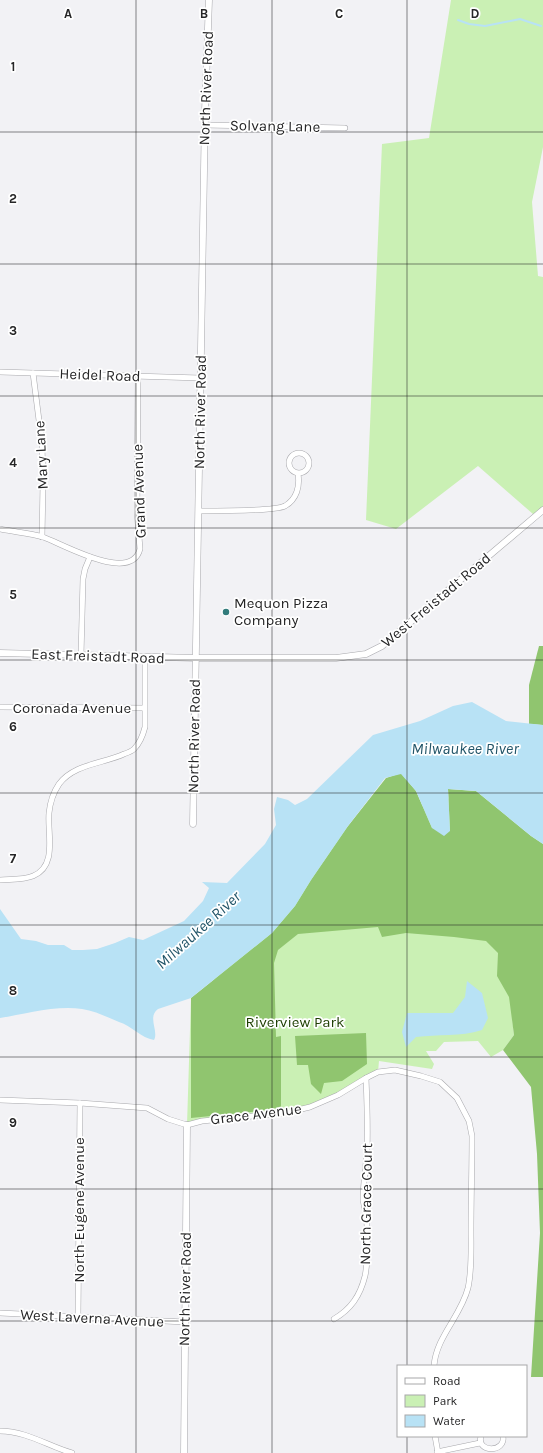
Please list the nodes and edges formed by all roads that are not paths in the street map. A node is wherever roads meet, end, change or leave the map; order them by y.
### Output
1 (209, 0) edge
2 (205, 125) junction
3 (345, 128) dead end
4 (0, 372) edge
5 (33, 373) junction
6 (138, 376) junction
7 (200, 378) junction
8 (298, 474) junction
9 (543, 510) edge
10 (199, 511) junction
11 (0, 529) edge
12 (42, 537) junction
13 (90, 557) junction
14 (0, 653) edge
15 (81, 655) junction
16 (145, 657) junction
17 (196, 658) junction
18 (0, 707) edge
19 (144, 708) junction
20 (193, 824) dead end
21 (0, 880) edge
22 (366, 1078) junction
23 (0, 1100) edge
24 (80, 1103) junction
25 (188, 1125) junction
26 (0, 1313) edge
27 (78, 1317) junction
28 (334, 1319) dead end
29 (185, 1322) junction
30 (434, 1365) edge
31 (0, 1431) edge
32 (435, 1437) edge
33 (481, 1437) edge
34 (503, 1437) edge
35 (480, 1443) junction
36 (437, 1452) edge
37 (72, 1453) edge
38 (184, 1453) edge

1 - 2 street, North River Road
2 - 3 street, Solvang Lane
2 - 7 street, North River Road
4 - 5 street, Heidel Road
5 - 6 street, Heidel Road
5 - 12 street, Mary Lane
6 - 7 street, Heidel Road
6 - 13 street, Grand Avenue
7 - 10 street, North River Road
8 - 8 street
8 - 10 street
9 - 17 street, West Freistadt Road
10 - 17 street, North River Road
11 - 12 street, Grand Avenue
12 - 13 street, Grand Avenue
13 - 15 street
14 - 15 street, East Freistadt Road
15 - 16 street, East Freistadt Road
16 - 17 street, East Freistadt Road
16 - 19 street
17 - 20 street, North River Road
18 - 19 street, Coronada Avenue
19 - 21 street
22 - 25 street, Grace Avenue
22 - 28 street, North Grace Court
22 - 30 street, Grace Avenue
23 - 24 street, Grace Avenue
24 - 25 street, Grace Avenue
24 - 27 street, North Eugene Avenue
25 - 29 street, North River Road
26 - 27 street, West Laverna Avenue
27 - 29 street, West Laverna Avenue
29 - 38 street, North River Road
31 - 37 street
32 - 36 street
33 - 35 street
34 - 35 street
35 - 36 street

